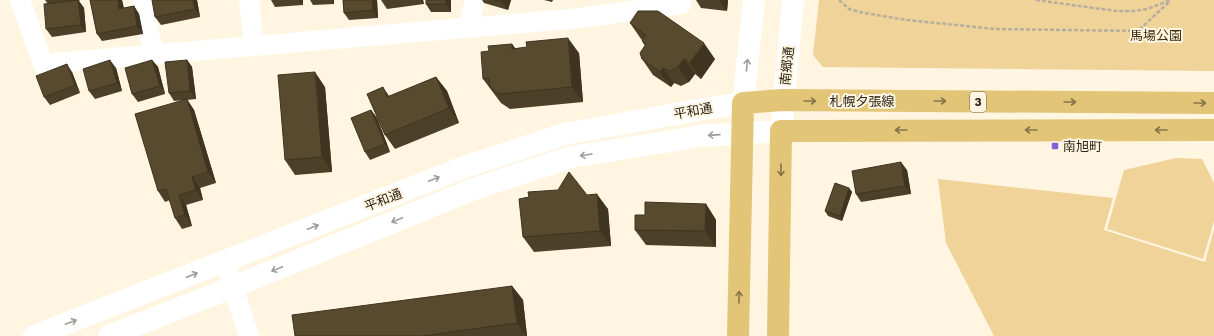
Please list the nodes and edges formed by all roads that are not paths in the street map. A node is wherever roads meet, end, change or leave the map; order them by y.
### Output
1 (20, 0) edge
2 (142, 0) edge
3 (249, 0) edge
4 (475, 0) edge
5 (682, 0) edge
6 (754, 0) edge
7 (794, 0) edge
8 (582, 9) edge
9 (468, 27) junction
10 (254, 45) junction
11 (154, 55) junction
12 (783, 100) junction
13 (743, 103) junction
14 (1214, 103) edge
15 (1214, 130) edge
16 (781, 131) junction
17 (742, 133) junction
18 (225, 262) junction
19 (233, 287) junction
20 (34, 336) edge
21 (109, 336) edge
22 (249, 336) edge
23 (738, 336) edge
24 (778, 336) edge

1 - 11 street
2 - 11 street
3 - 10 street
4 - 9 street
5 - 8 street
13 -> 6 street
7 - 12 street, 南郷通
8 - 9 street
9 - 10 street
10 - 11 street
12 - 13 main road, 札幌夕張線 / 3
12 -> 14 main road, 札幌夕張線 / 3
12 - 16 street, 南郷通
13 - 17 main road
18 -> 13 street, 平和通
15 -> 16 main road, 3
16 - 17 street, 平和通
16 -> 24 main road
17 -> 19 street, 平和通
23 -> 17 main road
18 - 19 street
20 -> 18 street, 平和通
19 - 21 street, 平和通
19 - 22 street

